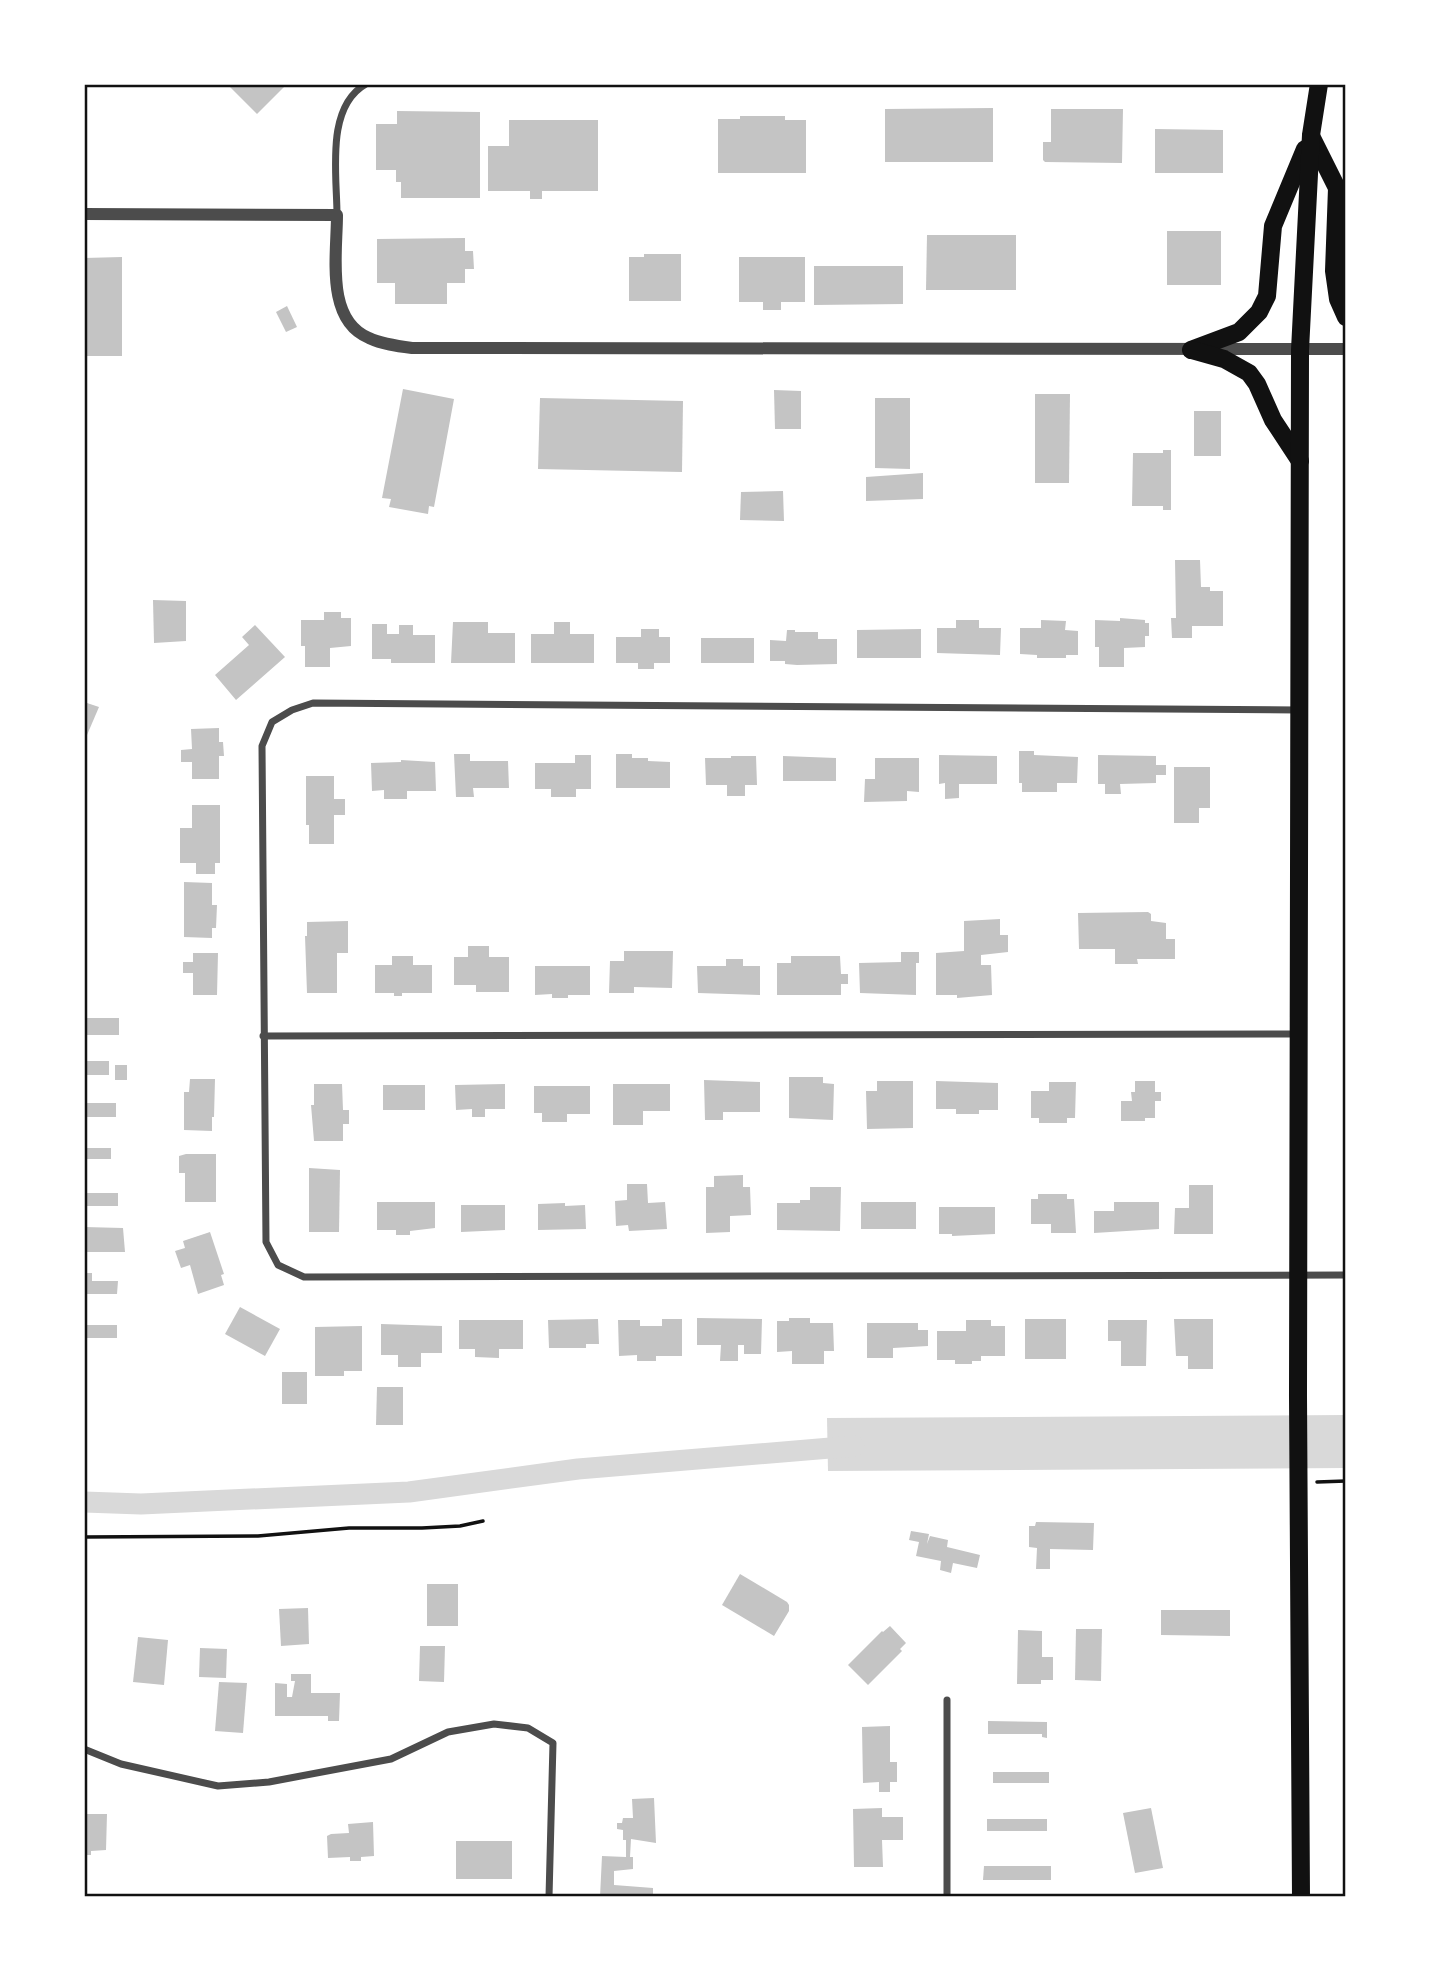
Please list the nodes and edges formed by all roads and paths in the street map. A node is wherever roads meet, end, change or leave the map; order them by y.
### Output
1 (366, 84) edge
2 (1319, 84) edge
3 (353, 87) edge
4 (1311, 135) junction
5 (84, 214) edge
6 (337, 215) junction
7 (1346, 317) edge
8 (1346, 349) edge
9 (1191, 350) junction
10 (1300, 351) junction
11 (1300, 461) junction
12 (1300, 710) junction
13 (1300, 1034) junction
14 (263, 1036) junction
15 (1298, 1275) junction
16 (1346, 1275) edge
17 (1346, 1480) edge
18 (1339, 1481) dead end
19 (483, 1521) dead end
20 (84, 1537) edge
21 (947, 1700) dead end
22 (84, 1749) edge
23 (550, 1897) edge
24 (947, 1897) edge
25 (1301, 1897) edge

1 - 3 street
2 - 4 main road
3 - 6 street
4 - 7 main road
4 - 9 main road
4 - 10 main road
5 - 6 street
6 - 9 street
8 - 10 street
9 - 10 street
9 - 11 main road
10 - 11 main road
11 - 12 main road
12 - 13 main road
12 - 14 street
13 - 14 street
13 - 15 main road
14 - 15 street
15 - 16 street
15 - 25 main road
17 - 18 path
19 - 20 path
21 - 24 street
22 - 23 street

